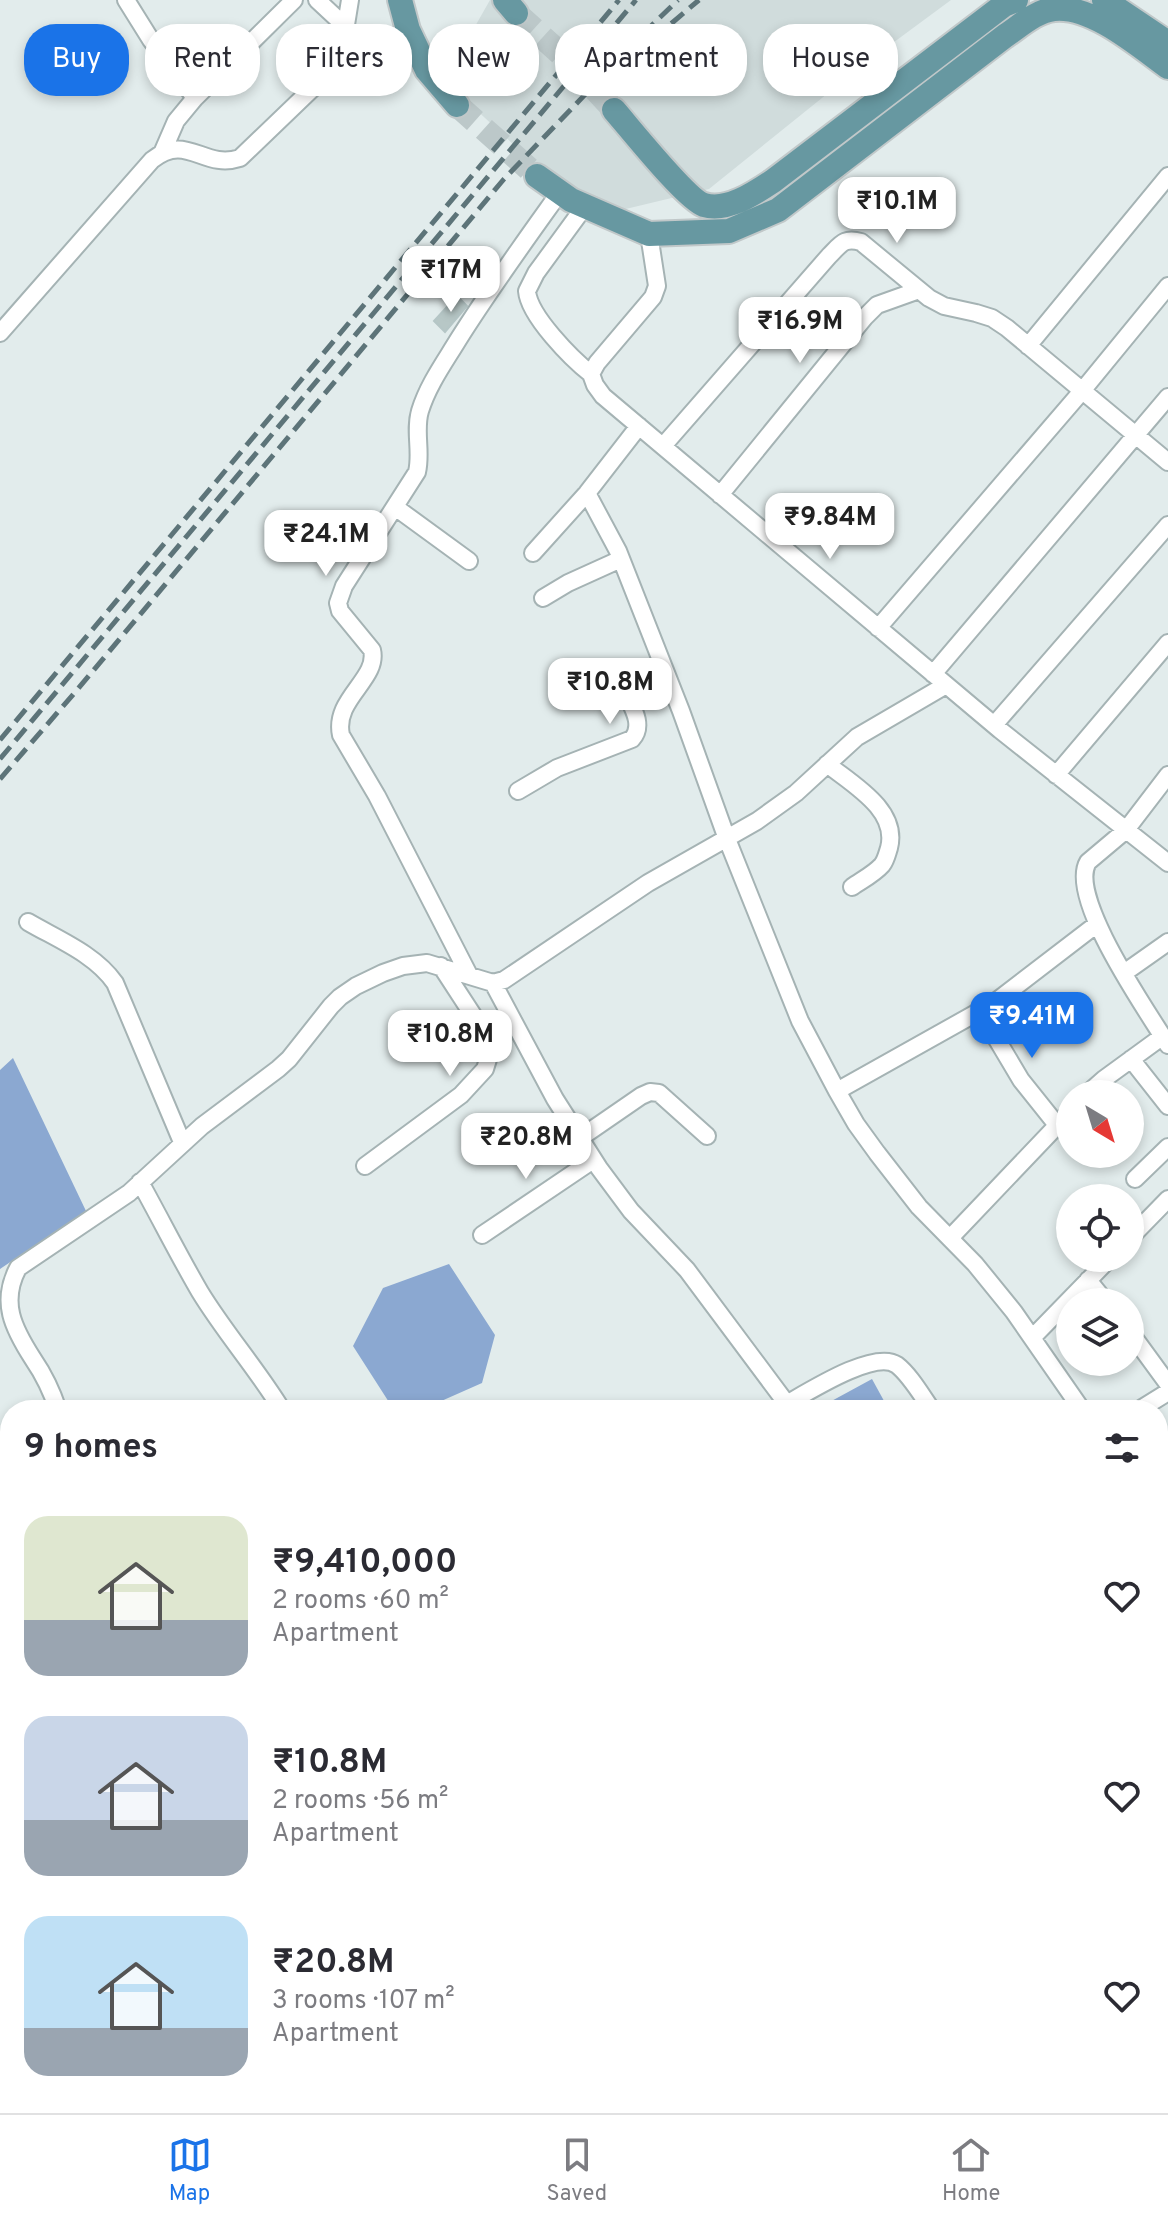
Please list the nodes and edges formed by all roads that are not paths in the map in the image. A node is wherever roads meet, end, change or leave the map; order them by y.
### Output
1 (126, 0) edge
2 (294, 0) edge
3 (317, 0) edge
4 (350, 0) edge
5 (400, 0) edge
6 (417, 0) edge
7 (1016, 0) edge
8 (1120, 4) edge
9 (343, 24) edge
10 (346, 24) edge
11 (406, 24) edge
12 (410, 24) edge
13 (412, 38) edge
14 (1168, 43) edge
15 (1168, 67) edge
16 (305, 96) edge
17 (195, 98) junction
18 (457, 105) tunnel mouth
19 (614, 110) tunnel mouth
20 (163, 151) junction
21 (537, 176) tunnel mouth
22 (1168, 176) edge
23 (560, 192) junction
24 (717, 205) junction
25 (585, 206) junction
26 (649, 234) junction
27 (680, 234) junction
28 (1168, 286) edge
29 (919, 290) junction
30 (0, 333) edge
31 (1028, 346) junction
32 (591, 374) junction
33 (1082, 391) junction
34 (1168, 397) edge
35 (639, 426) junction
36 (1136, 436) junction
37 (663, 446) junction
38 (1168, 462) edge
39 (587, 493) junction
40 (720, 495) junction
41 (395, 507) junction
42 (1168, 525) edge
43 (533, 553) dead end
44 (621, 559) junction
45 (469, 561) dead end
46 (543, 598) dead end
47 (878, 628) junction
48 (1168, 643) edge
49 (662, 663) junction
50 (933, 674) junction
51 (946, 685) junction
52 (994, 725) junction
53 (827, 764) junction
54 (1056, 775) junction
55 (1168, 775) edge
56 (518, 791) dead end
57 (1126, 830) junction
58 (727, 839) junction
59 (1168, 863) edge
60 (852, 887) dead end
61 (28, 922) dead end
62 (1097, 924) junction
63 (1168, 942) edge
64 (441, 966) junction
65 (1124, 973) junction
66 (469, 975) junction
67 (493, 983) junction
68 (980, 1011) junction
69 (1164, 1032) edge
70 (1131, 1059) junction
71 (1105, 1080) edge
72 (837, 1091) junction
73 (1168, 1106) edge
74 (1056, 1124) edge
75 (1056, 1126) edge
76 (707, 1136) dead end
77 (580, 1138) junction
78 (182, 1142) junction
79 (1168, 1147) edge
80 (593, 1160) junction
81 (365, 1166) dead end
82 (1135, 1179) dead end
83 (140, 1182) junction
84 (1168, 1199) edge
85 (1144, 1224) edge
86 (482, 1235) dead end
87 (950, 1238) junction
88 (1096, 1272) edge
89 (1088, 1280) junction
90 (1095, 1288) edge
91 (1, 1289) edge
92 (1032, 1338) junction
93 (1144, 1351) edge
94 (1168, 1384) edge
95 (54, 1400) edge
96 (276, 1400) edge
97 (776, 1400) edge
98 (794, 1400) edge
99 (925, 1400) edge
100 (1075, 1400) edge

1 - 17 street
2 - 17 street
3 - 9 street
4 - 10 street
5 - 11 main road
6 - 12 main road
7 - 24 main road
8 - 14 main road
13 - 18 main road
15 - 27 main road
16 - 20 street
17 - 20 street
19 - 24 main road
20 - 30 street
21 - 23 main road
22 - 31 street
23 - 25 main road
23 - 41 street
24 - 27 main road
25 - 26 main road
25 - 32 street
26 - 27 main road
26 - 32 street
28 - 33 street
29 - 31 street
29 - 37 street
29 - 40 street
31 - 33 street
32 - 35 street
33 - 36 street
33 - 47 street
34 - 36 street
35 - 37 street
35 - 39 street
36 - 38 street
36 - 50 street
37 - 40 street
39 - 43 street
39 - 44 street
40 - 47 street
41 - 45 street
41 - 66 street
42 - 52 street
44 - 46 street
44 - 49 street
47 - 50 street
48 - 54 street
49 - 56 street
49 - 58 street
50 - 51 street
51 - 52 street
51 - 53 street
52 - 54 street
53 - 58 street
53 - 60 street
54 - 57 street
55 - 57 street
57 - 59 street
57 - 62 street
58 - 67 street
58 - 72 street
61 - 78 street
62 - 65 street
62 - 68 street
63 - 65 street
64 - 66 street
64 - 78 street
64 - 81 street
65 - 69 street
66 - 67 street
67 - 77 street
68 - 72 street
68 - 74 street
69 - 70 street
70 - 71 street
70 - 73 street
72 - 87 street
75 - 87 street
76 - 77 street
77 - 80 street
78 - 83 street
79 - 82 street
80 - 86 street
80 - 97 street
83 - 91 street
83 - 96 street
84 - 85 street
87 - 92 street
88 - 89 street
89 - 90 street
89 - 92 street
91 - 95 street
92 - 100 street
93 - 94 street
98 - 99 street

